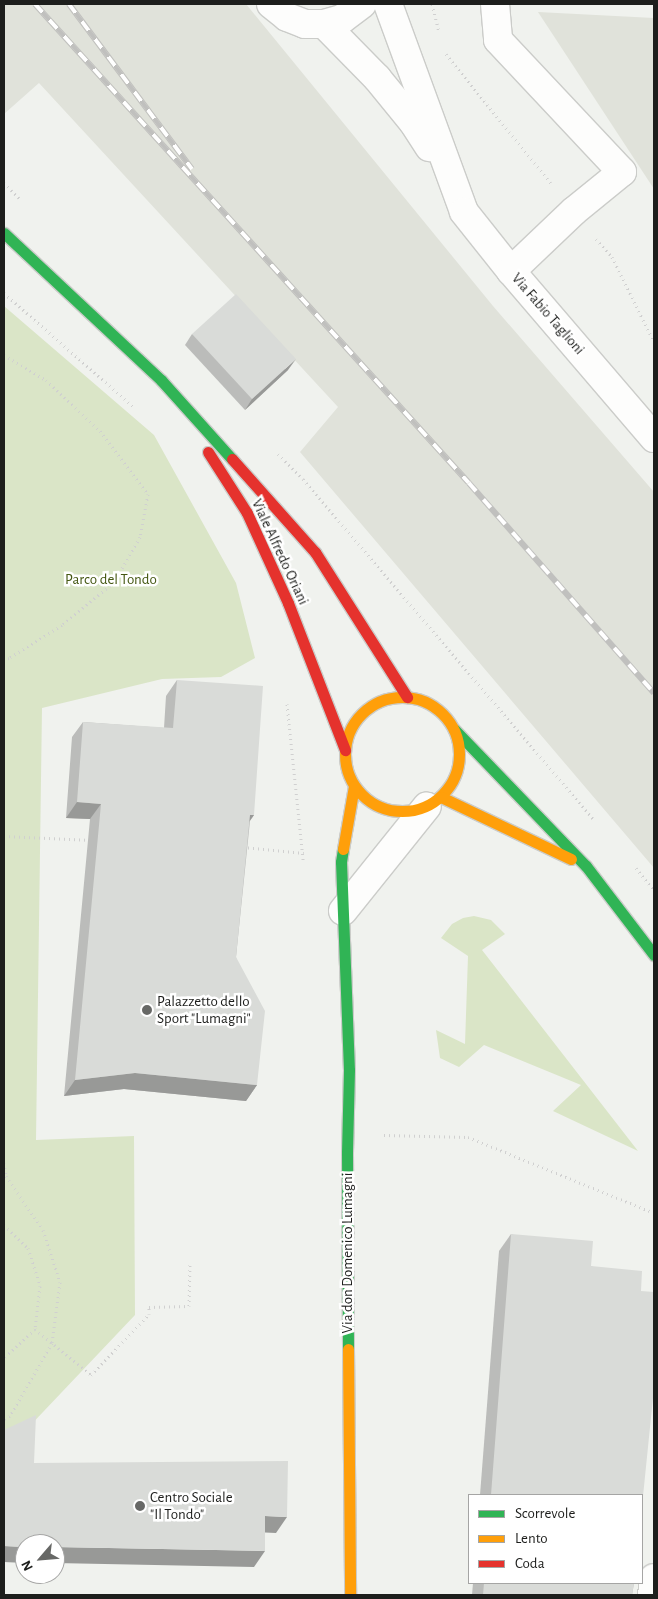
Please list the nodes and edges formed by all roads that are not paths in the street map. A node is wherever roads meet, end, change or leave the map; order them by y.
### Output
1 (271, 4) edge
2 (362, 4) edge
3 (388, 4) edge
4 (495, 4) edge
5 (324, 24) junction
6 (452, 184) junction
7 (4, 233) edge
8 (511, 270) junction
9 (161, 380) junction
10 (654, 438) edge
11 (407, 697) junction
12 (454, 729) junction
13 (345, 750) junction
14 (354, 786) junction
15 (434, 801) junction
16 (586, 866) junction
17 (343, 911) junction
18 (654, 955) edge
19 (654, 1578) edge
20 (350, 1595) edge
21 (652, 1595) edge

1 - 5 street
2 - 5 street
3 - 6 street, Via Fabio Taglioni
4 - 8 street
5 - 6 street, Via Fabio Taglioni
6 - 8 street, Via Fabio Taglioni
7 - 9 main road, Viale Alfredo Oriani
8 - 10 street, Via Fabio Taglioni
9 - 11 main road, Viale Alfredo Oriani
9 - 13 main road, Viale Alfredo Oriani
11 - 12 main road, Viale Alfredo Oriani
11 - 13 main road, Viale Alfredo Oriani
12 - 15 main road, Viale Alfredo Oriani
12 - 16 main road, Viale Alfredo Oriani
13 - 14 main road, Viale Alfredo Oriani
14 - 15 main road, Viale Alfredo Oriani
14 - 17 main road, Via don Domenico Lumagni
15 - 16 main road, Viale Alfredo Oriani
15 - 17 street
16 - 18 main road, Viale Alfredo Oriani
17 - 20 main road, Via don Domenico Lumagni
19 - 21 street

